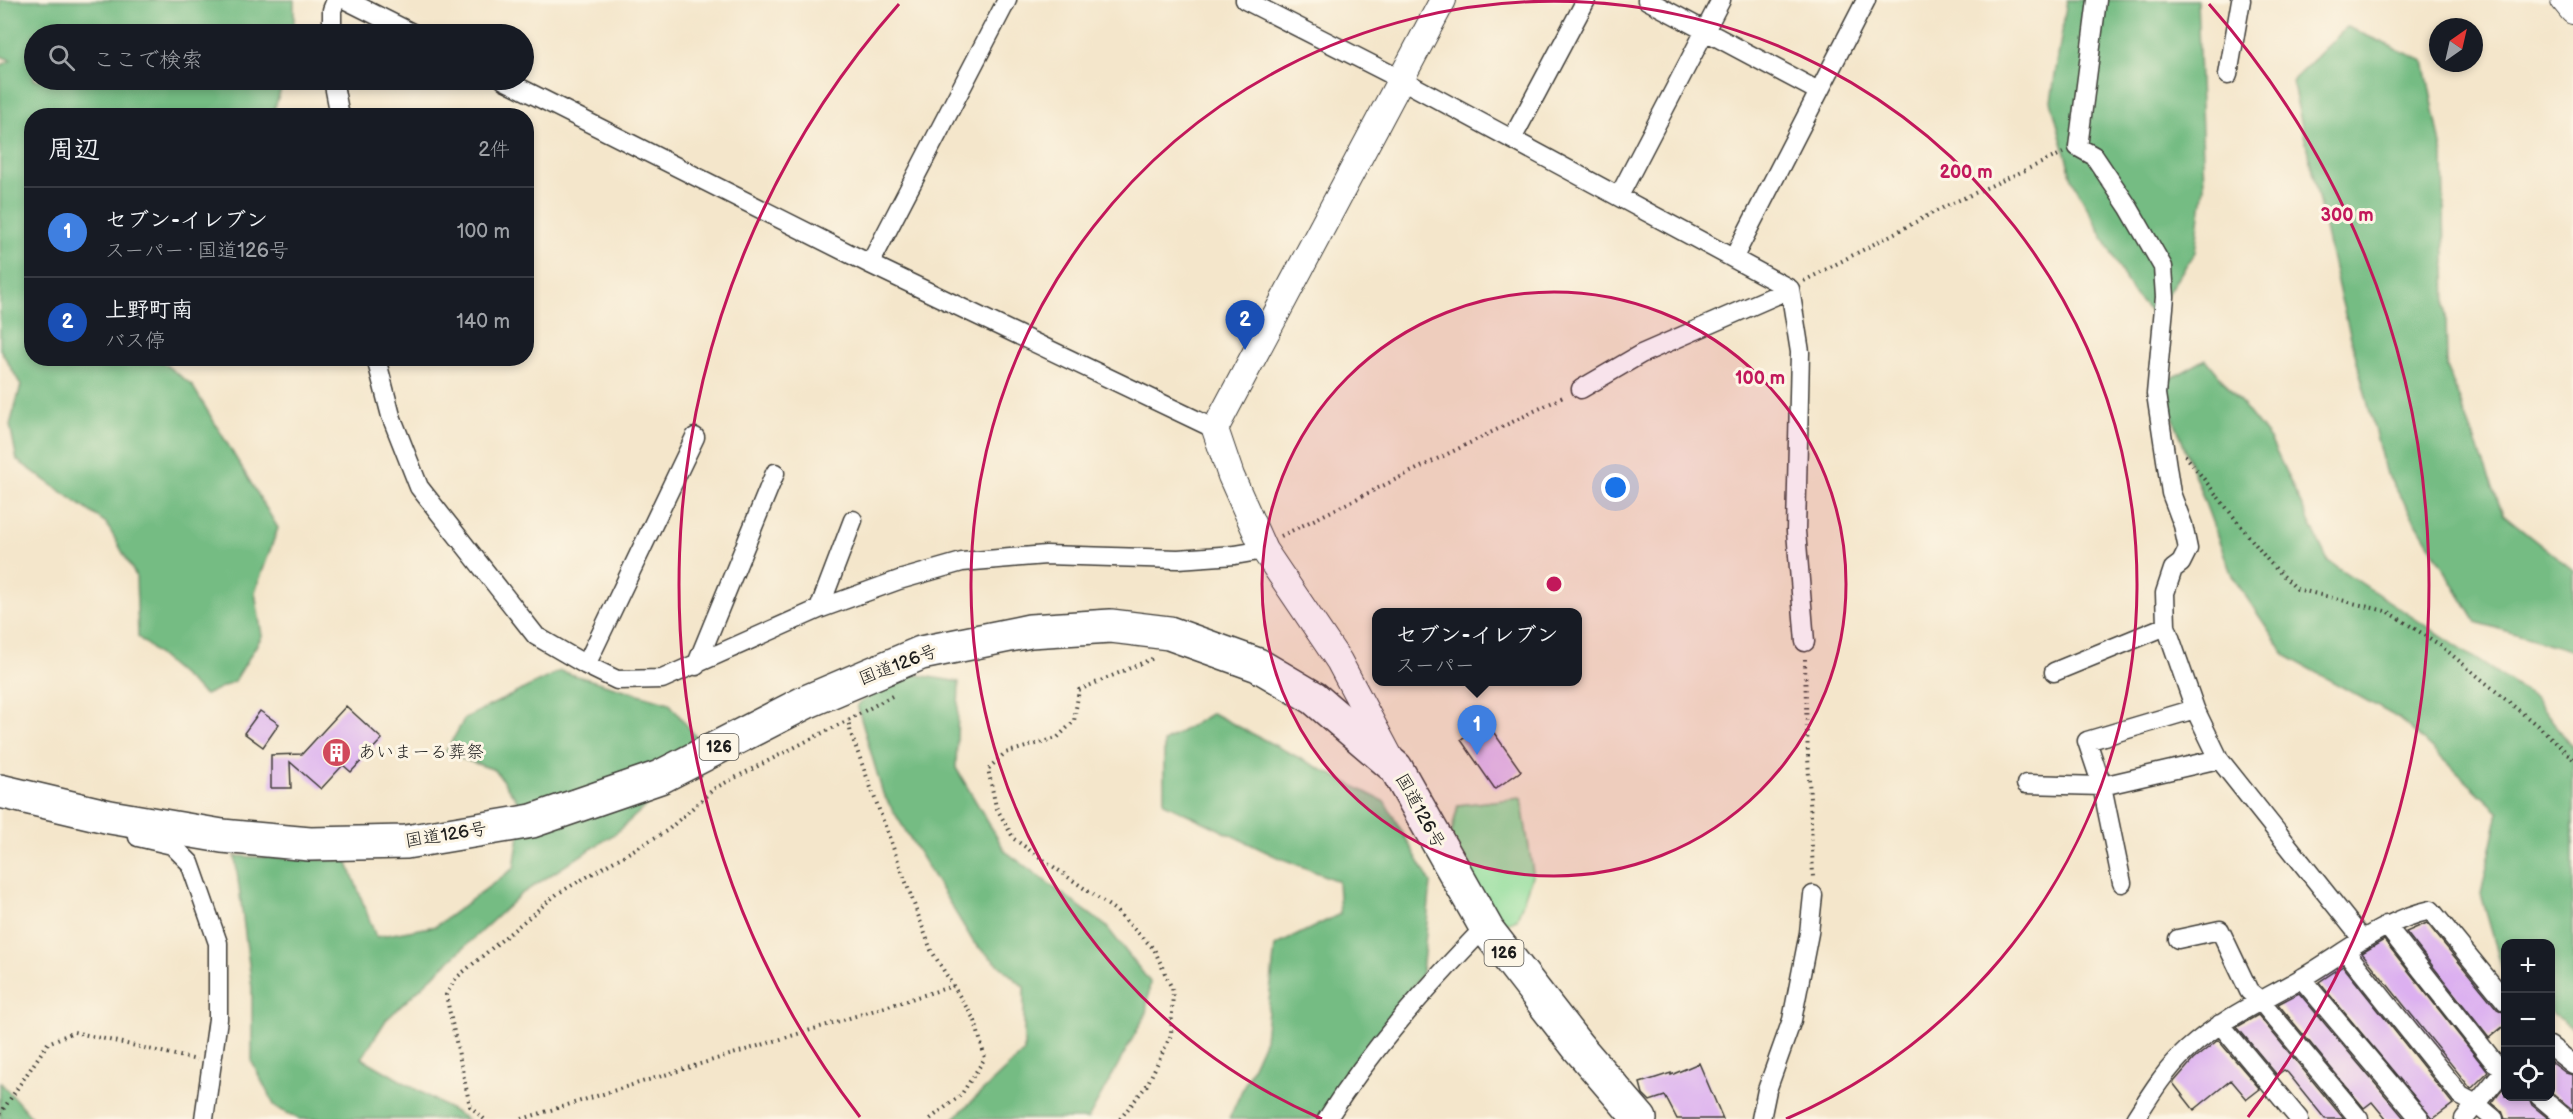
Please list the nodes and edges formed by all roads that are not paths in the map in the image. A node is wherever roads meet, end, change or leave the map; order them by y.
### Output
1 (336, 0) edge
2 (346, 0) edge
3 (1007, 0) edge
4 (1245, 0) edge
5 (1443, 0) edge
6 (1586, 0) edge
7 (1647, 0) edge
8 (1721, 0) edge
9 (1866, 0) edge
10 (2241, 0) edge
11 (2564, 0) edge
12 (2094, 1) edge
13 (2573, 12) edge
14 (332, 24) edge
15 (394, 24) edge
16 (1705, 31) junction
17 (2228, 75) dead end
18 (1402, 80) junction
19 (335, 90) edge
20 (524, 90) edge
21 (1818, 91) junction
22 (338, 108) edge
23 (1512, 139) junction
24 (1619, 196) junction
25 (1734, 257) junction
26 (870, 264) junction
27 (1790, 289) junction
28 (378, 366) edge
29 (1581, 388) road end
30 (1215, 429) junction
31 (695, 437) dead end
32 (776, 473) dead end
33 (853, 520) dead end
34 (1264, 550) junction
35 (819, 609) junction
36 (2166, 626) junction
37 (1805, 642) road end
38 (586, 665) junction
39 (696, 666) junction
40 (2054, 672) dead end
41 (2195, 709) junction
42 (2219, 759) junction
43 (1396, 768) junction
44 (2026, 784) dead end
45 (2102, 786) junction
46 (0, 791) edge
47 (111, 817) junction
48 (2122, 883) dead end
49 (1813, 895) road end
50 (2386, 925) junction
51 (1485, 927) junction
52 (2178, 939) dead end
53 (2363, 940) junction
54 (2346, 952) junction
55 (2301, 978) junction
56 (2501, 997) edge
57 (2260, 1000) junction
58 (2220, 1024) junction
59 (2551, 1047) edge
60 (2573, 1064) edge
61 (2501, 1067) edge
62 (2501, 1074) edge
63 (2545, 1101) edge
64 (2476, 1104) junction
65 (204, 1119) edge
66 (1327, 1119) edge
67 (1640, 1119) edge
68 (1761, 1119) edge
69 (2135, 1119) edge
70 (2299, 1119) edge
71 (2360, 1119) edge
72 (2420, 1119) edge
73 (2464, 1119) edge
74 (2494, 1119) edge
75 (2566, 1119) edge

1 - 14 street
2 - 15 street
3 - 26 street
4 - 18 street
5 - 18 street
6 - 23 street
7 - 16 street
8 - 16 street
9 - 21 street
10 - 17 street
11 - 13 street
12 - 36 street
16 - 21 street
16 - 24 street
18 - 23 street
18 - 30 street
19 - 22 street
20 - 26 street
21 - 25 street
23 - 24 street
24 - 25 street
25 - 27 street
26 - 30 street
27 - 29 street
27 - 37 street
28 - 38 street
30 - 34 street
31 - 38 street
32 - 39 street
33 - 35 street
34 - 35 street
34 - 43 street
35 - 39 street
36 - 40 street
36 - 41 street
38 - 39 street
41 - 42 street
41 - 45 street
42 - 45 street
42 - 53 street
43 - 47 highway, 国道126号 / 126
43 - 51 highway, 国道126号 / 126
44 - 45 street
45 - 48 street
46 - 47 highway, 国道126号 / 126
47 - 65 street
49 - 68 street
50 - 53 street
50 - 56 street
50 - 61 street
51 - 66 street
51 - 67 highway, 国道126号 / 126
52 - 57 street
53 - 54 street
54 - 55 street
54 - 64 street
55 - 57 street
55 - 72 street
57 - 58 street
57 - 71 street
58 - 69 street
58 - 70 street
59 - 60 street
62 - 64 street
63 - 75 street
64 - 73 street
64 - 74 street

